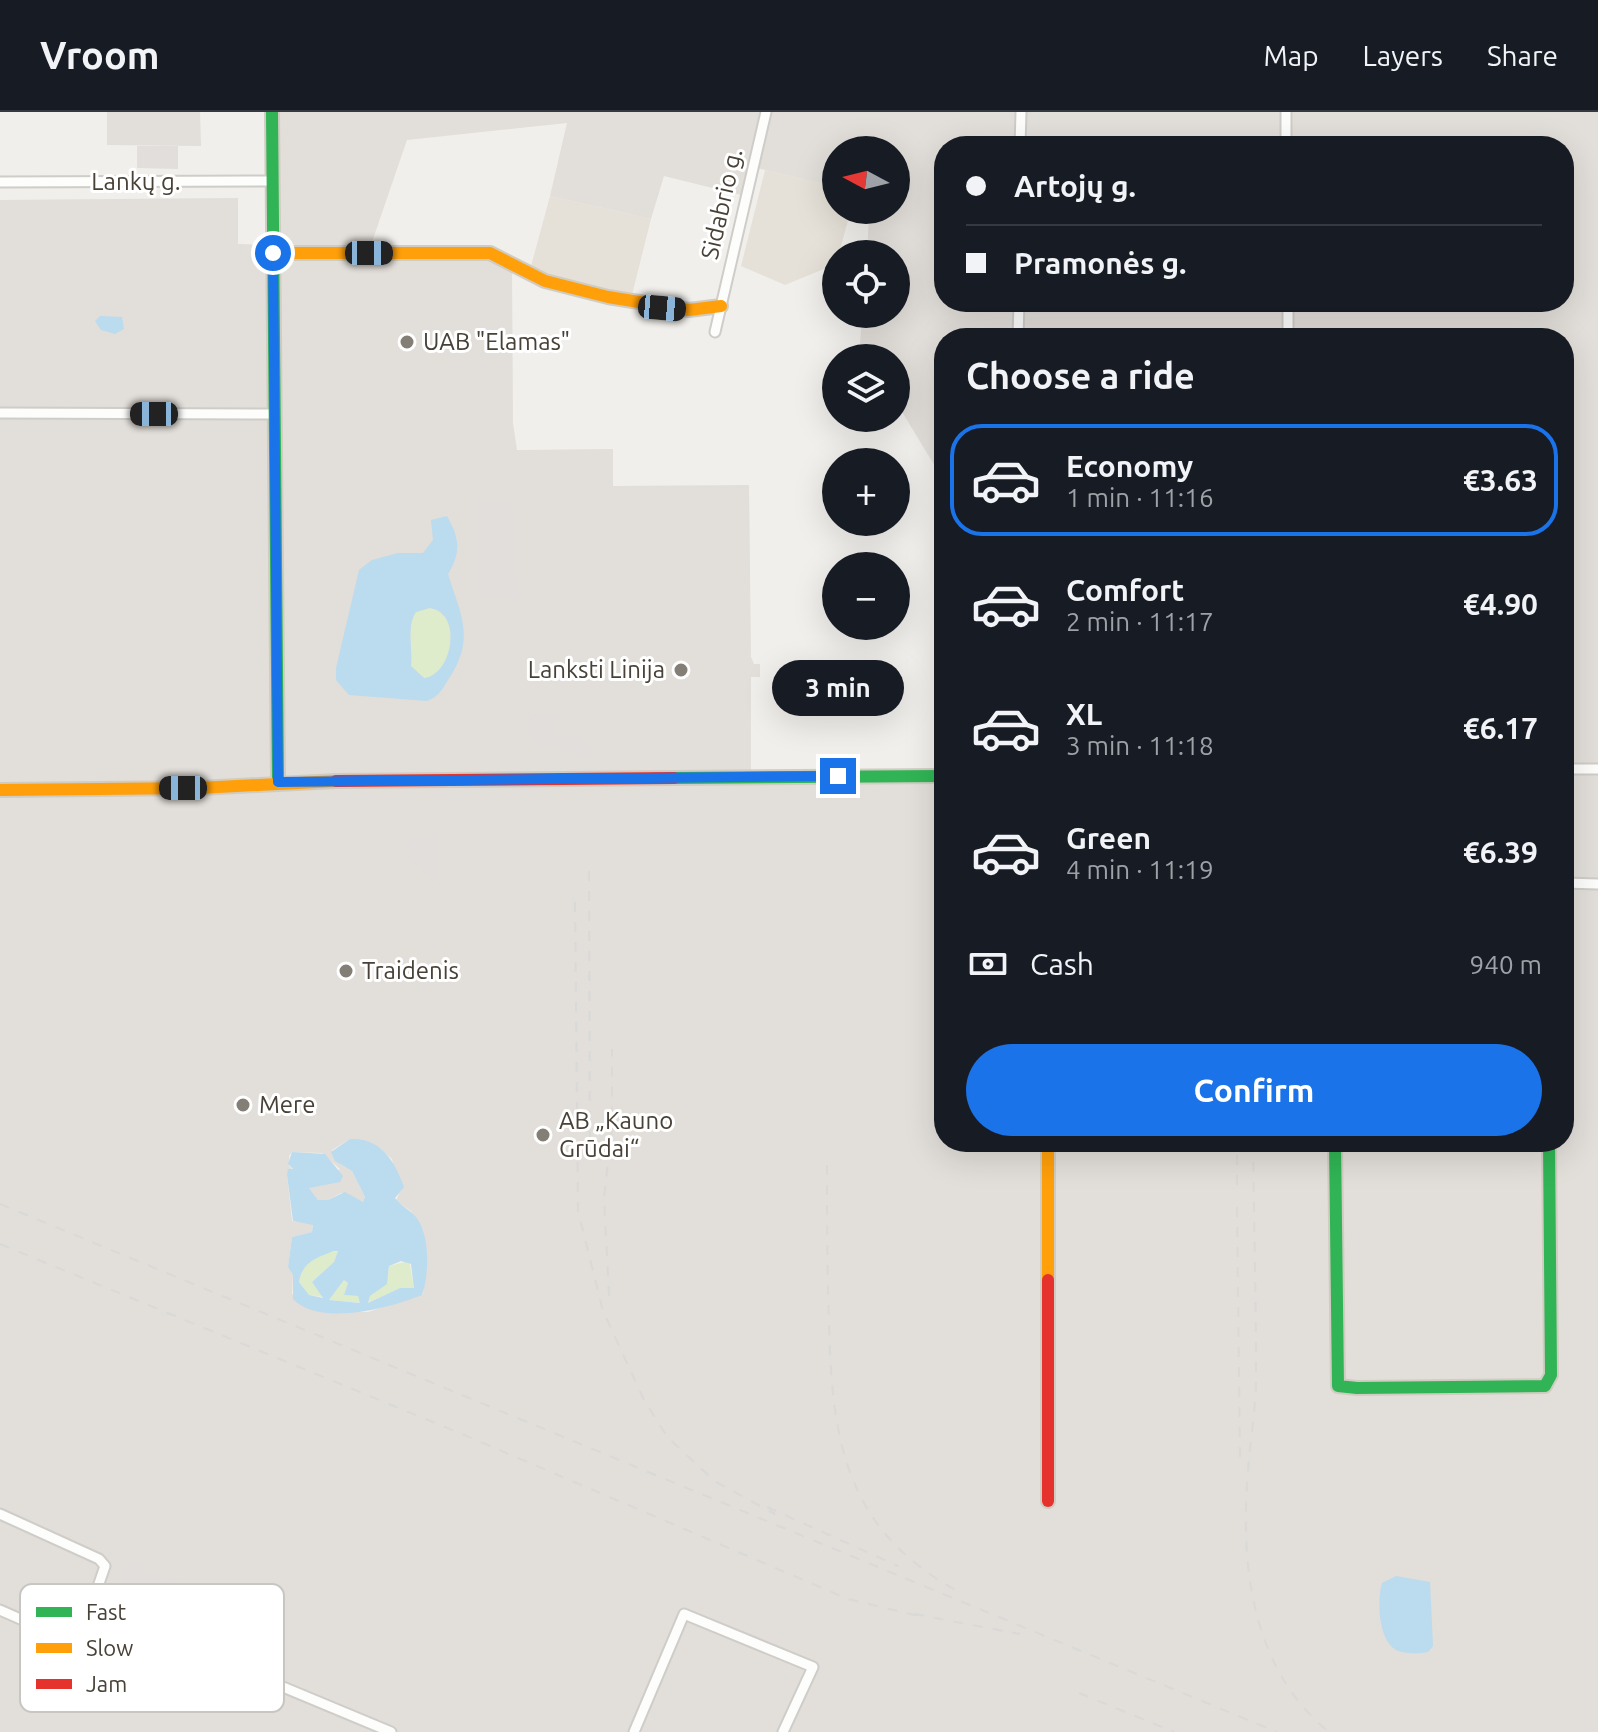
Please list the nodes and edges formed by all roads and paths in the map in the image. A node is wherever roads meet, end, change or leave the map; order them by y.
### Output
1 (272, 112) edge
2 (766, 112) edge
3 (1021, 112) edge
4 (1286, 112) edge
5 (1020, 136) edge
6 (1286, 136) edge
7 (272, 181) junction
8 (0, 182) edge
9 (273, 253) junction
10 (721, 306) junction
11 (715, 332) dead end
12 (0, 413) edge
13 (275, 414) junction
14 (1574, 769) edge
15 (1598, 769) edge
16 (934, 776) edge
17 (278, 782) junction
18 (0, 790) edge
19 (1574, 883) edge
20 (1598, 884) edge
21 (1048, 1152) edge
22 (1335, 1152) edge
23 (1549, 1152) edge
24 (1048, 1501) dead end
25 (0, 1514) edge
26 (99, 1584) edge
27 (0, 1610) edge
28 (20, 1619) edge
29 (284, 1687) edge
30 (391, 1732) edge
31 (634, 1732) edge
32 (783, 1732) edge

1 - 7 street
2 - 10 street, Sidabrio g.
3 - 5 street
4 - 6 street
7 - 8 street, Lankų g.
7 - 9 street
9 - 10 street
9 - 13 street
10 - 11 street, Sidabrio g.
12 - 13 street
13 - 17 street
14 - 15 street
16 - 17 street
17 - 18 street
19 - 20 street
21 - 24 street
22 - 23 street
25 - 26 street
27 - 28 street
29 - 30 street
31 - 32 street

